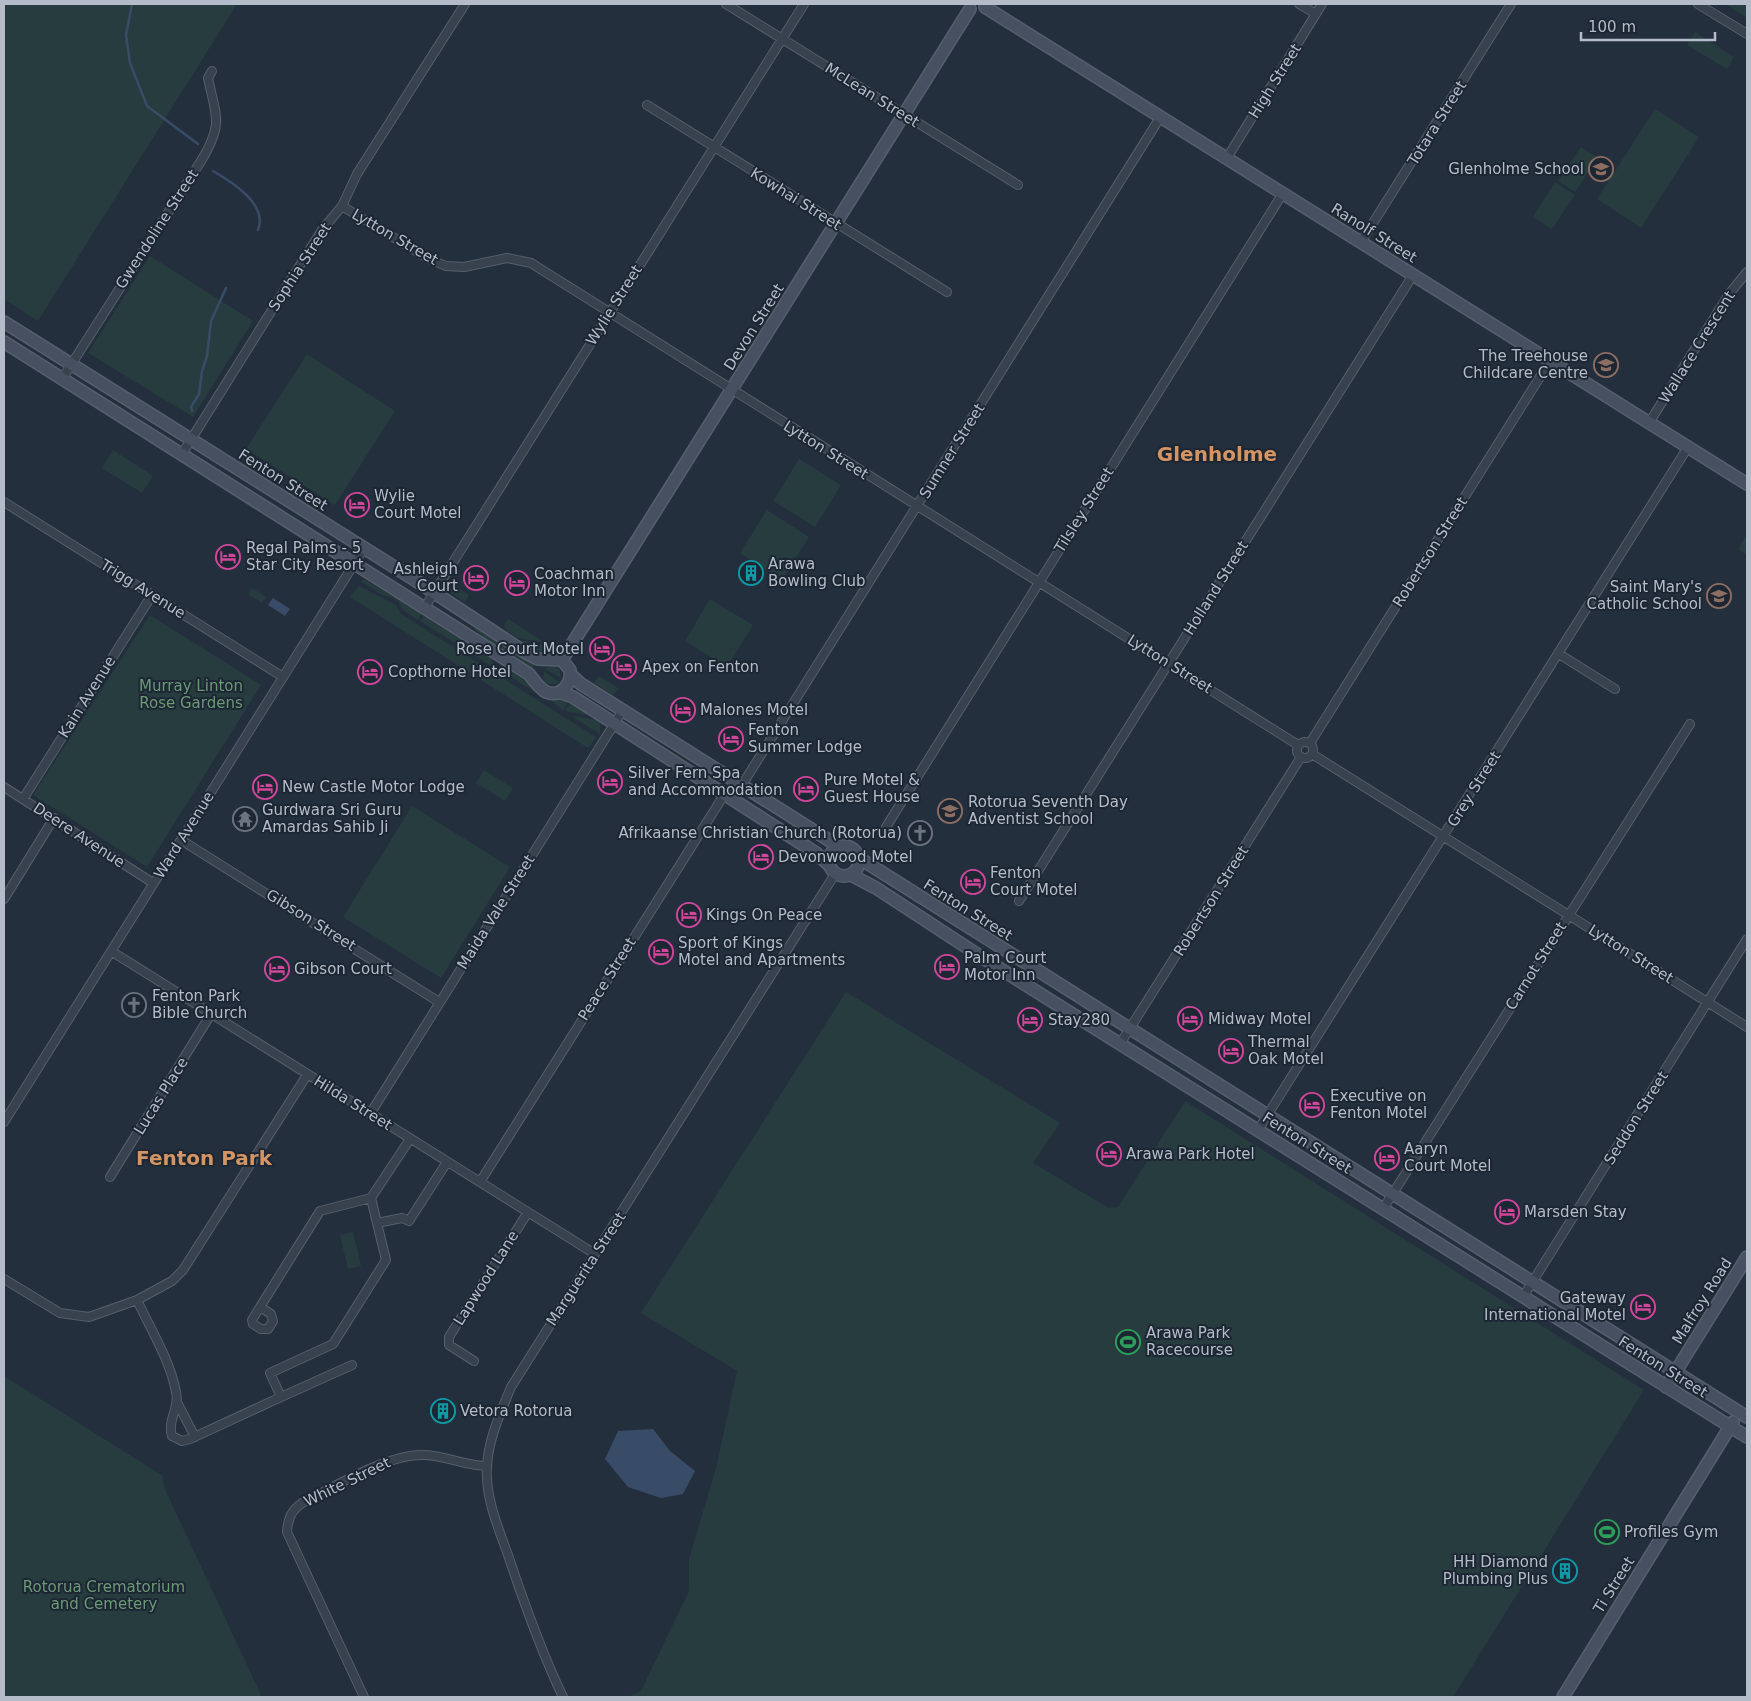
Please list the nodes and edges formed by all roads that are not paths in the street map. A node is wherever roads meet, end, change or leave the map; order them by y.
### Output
1 (464, 4) edge
2 (726, 4) edge
3 (804, 4) edge
4 (1299, 4) edge
5 (1322, 4) edge
6 (1511, 4) edge
7 (1698, 4) edge
8 (985, 5) edge
9 (968, 6) edge
10 (1316, 14) junction
11 (1747, 34) edge
12 (782, 39) junction
13 (212, 71) dead end
14 (647, 105) dead end
15 (904, 115) junction
16 (1161, 116) junction
17 (714, 148) junction
18 (1227, 158) junction
19 (1018, 185) dead end
20 (1283, 193) junction
21 (342, 206) junction
22 (836, 224) junction
23 (1361, 242) junction
24 (1747, 272) edge
25 (1413, 275) junction
26 (947, 292) dead end
27 (610, 313) junction
28 (4, 322) edge
29 (4, 342) edge
30 (1550, 361) junction
31 (71, 365) junction
32 (62, 379) junction
33 (732, 390) junction
34 (1650, 423) junction
35 (191, 440) junction
36 (1688, 448) junction
37 (182, 454) junction
38 (1747, 484) edge
39 (4, 502) edge
40 (916, 507) junction
41 (364, 548) junction
42 (354, 563) junction
43 (1038, 583) junction
44 (434, 593) junction
45 (152, 594) junction
46 (425, 608) junction
47 (1559, 654) junction
48 (548, 658) junction
49 (562, 660) junction
50 (1169, 664) junction
51 (571, 675) junction
52 (283, 677) junction
53 (537, 682) junction
54 (1615, 689) dead end
55 (560, 692) junction
56 (623, 710) junction
57 (614, 724) junction
58 (1690, 724) dead end
59 (1310, 743) junction
60 (1298, 745) junction
61 (1312, 754) junction
62 (1301, 757) junction
63 (742, 785) junction
64 (4, 787) edge
65 (724, 795) junction
66 (23, 799) junction
67 (54, 818) junction
68 (886, 827) dead end
69 (1444, 835) junction
70 (181, 840) junction
71 (838, 846) junction
72 (859, 858) junction
73 (832, 869) junction
74 (851, 875) junction
75 (154, 883) junction
76 (4, 899) edge
77 (1019, 901) dead end
78 (1568, 915) junction
79 (1747, 938) edge
80 (993, 943) junction
81 (111, 951) junction
82 (983, 958) junction
83 (440, 1002) junction
84 (1708, 1002) junction
85 (211, 1014) junction
86 (1747, 1027) edge
87 (1131, 1029) junction
88 (1120, 1044) junction
89 (307, 1075) junction
90 (370, 1114) junction
91 (1267, 1116) junction
92 (4, 1122) edge
93 (1258, 1130) junction
94 (410, 1139) junction
95 (447, 1162) junction
96 (110, 1177) dead end
97 (480, 1182) junction
98 (1393, 1194) junction
99 (371, 1198) junction
100 (1383, 1209) junction
101 (528, 1212) junction
102 (377, 1224) junction
103 (596, 1254) junction
104 (1747, 1257) edge
105 (4, 1280) edge
106 (1533, 1282) junction
107 (1523, 1297) junction
108 (137, 1300) junction
109 (260, 1307) dead end
110 (474, 1361) dead end
111 (352, 1365) dead end
112 (1675, 1372) junction
113 (1666, 1387) junction
114 (281, 1397) junction
115 (177, 1402) junction
116 (1743, 1414) edge
117 (1730, 1426) junction
118 (195, 1437) junction
119 (1747, 1438) edge
120 (487, 1466) junction
121 (364, 1697) edge
122 (563, 1697) edge
123 (1563, 1697) edge

1 - 21 street, Sophia Street
2 - 12 street, McLean Street
3 - 12 street, Wylie Street
4 - 10 street
5 - 10 street, High Street
6 - 23 street, Totara Street
7 - 11 street
8 - 9 main road
8 - 16 main road, Ranolf Street
9 - 15 main road, Devon Street
10 - 18 street, High Street
12 - 15 street, McLean Street
12 - 17 street, Wylie Street
13 - 31 street, Gwendoline Street
14 - 17 street, Kowhai Street
15 - 19 street, McLean Street
15 - 22 main road, Devon Street
16 - 18 main road, Ranolf Street
16 - 40 street, Sumner Street
17 - 22 street, Kowhai Street
17 - 27 street, Wylie Street
18 - 20 main road, Ranolf Street
20 - 23 main road, Ranolf Street
20 - 43 street, Tilsley Street
21 - 27 street, Lytton Street
21 - 35 street, Sophia Street
22 - 26 street, Kowhai Street
22 - 33 main road, Devon Street
23 - 25 main road, Ranolf Street
24 - 34 street, Wallace Crescent
25 - 30 main road, Ranolf Street
25 - 50 street, Holland Street
27 - 33 street, Lytton Street
27 - 44 street, Wylie Street
28 - 31 main road, Fenton Street
29 - 32 main road
30 - 34 main road, Ranolf Street
30 - 59 street, Robertson Street
31 - 32 street, Gwendoline Street
31 - 35 main road, Fenton Street
32 - 37 main road
33 - 40 street, Lytton Street
33 - 49 main road, Devon Street
34 - 36 main road, Ranolf Street
35 - 37 street, Sophia Street
35 - 41 main road, Fenton Street
36 - 38 main road, Ranolf Street
36 - 47 street, Grey Street
37 - 42 main road
39 - 45 street, Trigg Avenue
40 - 43 street, Lytton Street
40 - 63 street, Sumner Street
41 - 42 street, Ward Avenue
41 - 44 main road, Fenton Street
42 - 46 main road
42 - 52 street, Ward Avenue
43 - 50 street, Lytton Street
43 - 68 street, Tilsley Street
44 - 46 street, Wylie Street
44 - 48 main road, Fenton Street
45 - 52 street, Trigg Avenue
45 - 66 street, Kain Avenue
46 - 53 main road
47 - 54 street
47 - 69 street, Grey Street
48 - 49 main road
48 - 53 main road
49 - 51 main road
50 - 60 street, Lytton Street
50 - 77 street, Holland Street
51 - 55 main road
51 - 56 main road
52 - 70 street, Ward Avenue
53 - 55 main road
55 - 57 main road
56 - 57 street, Maida Vale Street
56 - 63 main road
57 - 65 main road
57 - 83 street, Maida Vale Street
58 - 78 street, Carnot Street
59 - 60 street
59 - 61 street
60 - 62 street
61 - 62 street
61 - 69 street, Lytton Street
62 - 87 street, Robertson Street
63 - 65 street, Peace Street
63 - 71 main road
64 - 66 street, Deere Avenue
65 - 73 main road
65 - 97 street, Peace Street
66 - 67 street, Deere Avenue
67 - 75 street, Deere Avenue
67 - 76 street
69 - 78 street, Lytton Street
69 - 91 street, Grey Street
70 - 75 street, Ward Avenue
70 - 83 street, Gibson Street
71 - 72 main road
71 - 73 main road
72 - 74 main road
72 - 80 main road, Fenton Street
73 - 74 main road
73 - 103 street, Marguerita Street
74 - 82 main road, Fenton Street
75 - 81 street, Ward Avenue
78 - 84 street, Lytton Street
78 - 98 street, Carnot Street
79 - 84 street, Seddon Street
80 - 82 main road
80 - 87 main road, Fenton Street
81 - 85 street, Hilda Street
81 - 92 street, Ward Avenue
82 - 88 main road, Fenton Street
83 - 90 street, Maida Vale Street
84 - 86 street, Lytton Street
84 - 106 street, Seddon Street
85 - 89 street, Hilda Street
85 - 96 street, Lucas Place
87 - 88 street, Robertson Street
87 - 91 main road, Fenton Street
88 - 93 main road, Fenton Street
89 - 90 street, Hilda Street
89 - 108 street
90 - 94 street, Hilda Street
91 - 93 street, Grey Street
91 - 98 main road, Fenton Street
93 - 100 main road, Fenton Street
94 - 95 street, Hilda Street
94 - 99 street
95 - 97 street, Hilda Street
95 - 102 street
97 - 101 street, Hilda Street
98 - 100 street, Carnot Street
98 - 106 main road, Fenton Street
99 - 102 street
99 - 109 street
100 - 107 main road, Fenton Street
101 - 103 street, Hilda Street
101 - 110 street, Lapwood Lane
102 - 114 street
103 - 120 street, Marguerita Street
104 - 112 main road, Malfroy Road
105 - 108 street
106 - 107 street, Seddon Street
106 - 112 main road, Fenton Street
107 - 113 main road, Fenton Street
108 - 115 street
111 - 114 street
112 - 113 main road, Malfroy Road
112 - 116 main road, Fenton Street
113 - 117 main road, Fenton Street
114 - 118 street
115 - 118 street
115 - 118 street
116 - 117 main road, Ti Street
117 - 119 main road, Fenton Street
117 - 123 main road, Ti Street
120 - 121 street, White Street
120 - 122 street, Marguerita Street

